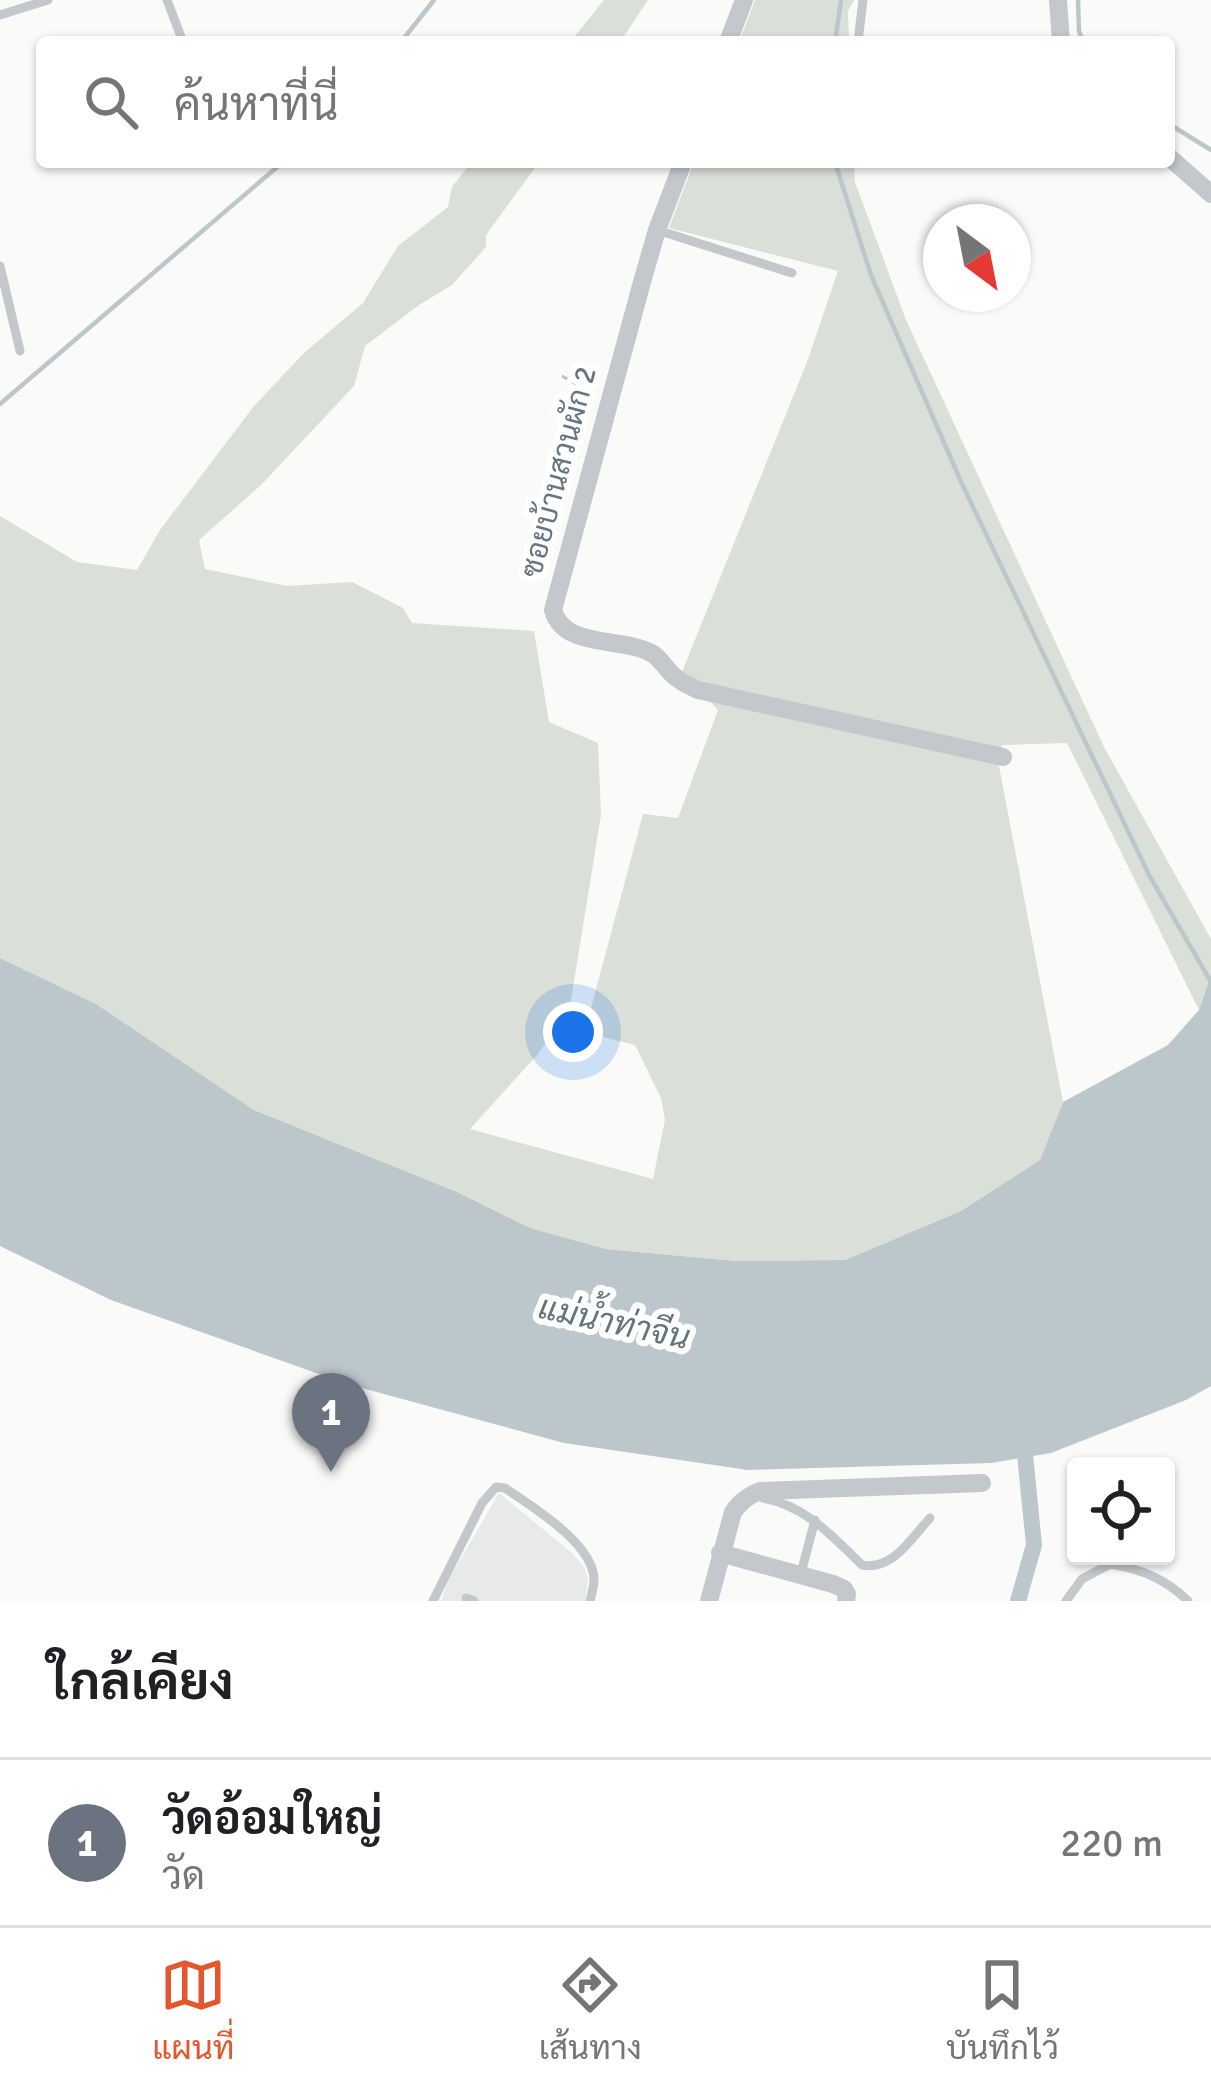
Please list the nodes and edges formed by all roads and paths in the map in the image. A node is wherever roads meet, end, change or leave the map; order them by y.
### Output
1 (48, 0) edge
2 (167, 0) edge
3 (744, 0) edge
4 (863, 0) edge
5 (1058, 0) edge
6 (0, 15) edge
7 (181, 36) edge
8 (730, 36) edge
9 (859, 36) edge
10 (1061, 36) edge
11 (1175, 162) edge
12 (680, 168) edge
13 (1211, 194) edge
14 (657, 230) junction
15 (0, 266) edge
16 (792, 273) dead end
17 (20, 351) dead end
18 (562, 376) dead end
19 (609, 403) junction
20 (1003, 757) dead end
21 (982, 1483) dead end
22 (751, 1495) junction
23 (930, 1518) dead end
24 (815, 1520) junction
25 (720, 1553) junction
26 (800, 1576) junction
27 (433, 1601) edge
28 (590, 1601) edge
29 (710, 1601) edge
30 (846, 1601) edge
31 (1066, 1601) edge
32 (1188, 1601) edge

1 - 6 lane
2 - 7 lane
3 - 8 street
4 - 9 lane
5 - 10 street
11 - 13 street
12 - 14 street, ซอยบ้านสวนผัก 2
14 - 16 lane
14 - 19 street, ซอยบ้านสวนผัก 2
15 - 17 lane
18 - 19 path
19 - 20 street, ซอยบ้านสวนผัก 2
21 - 22 street
22 - 24 lane
22 - 25 street
23 - 24 lane
24 - 26 lane
25 - 26 street
25 - 29 street
26 - 30 street
27 - 28 lane
31 - 32 lane

